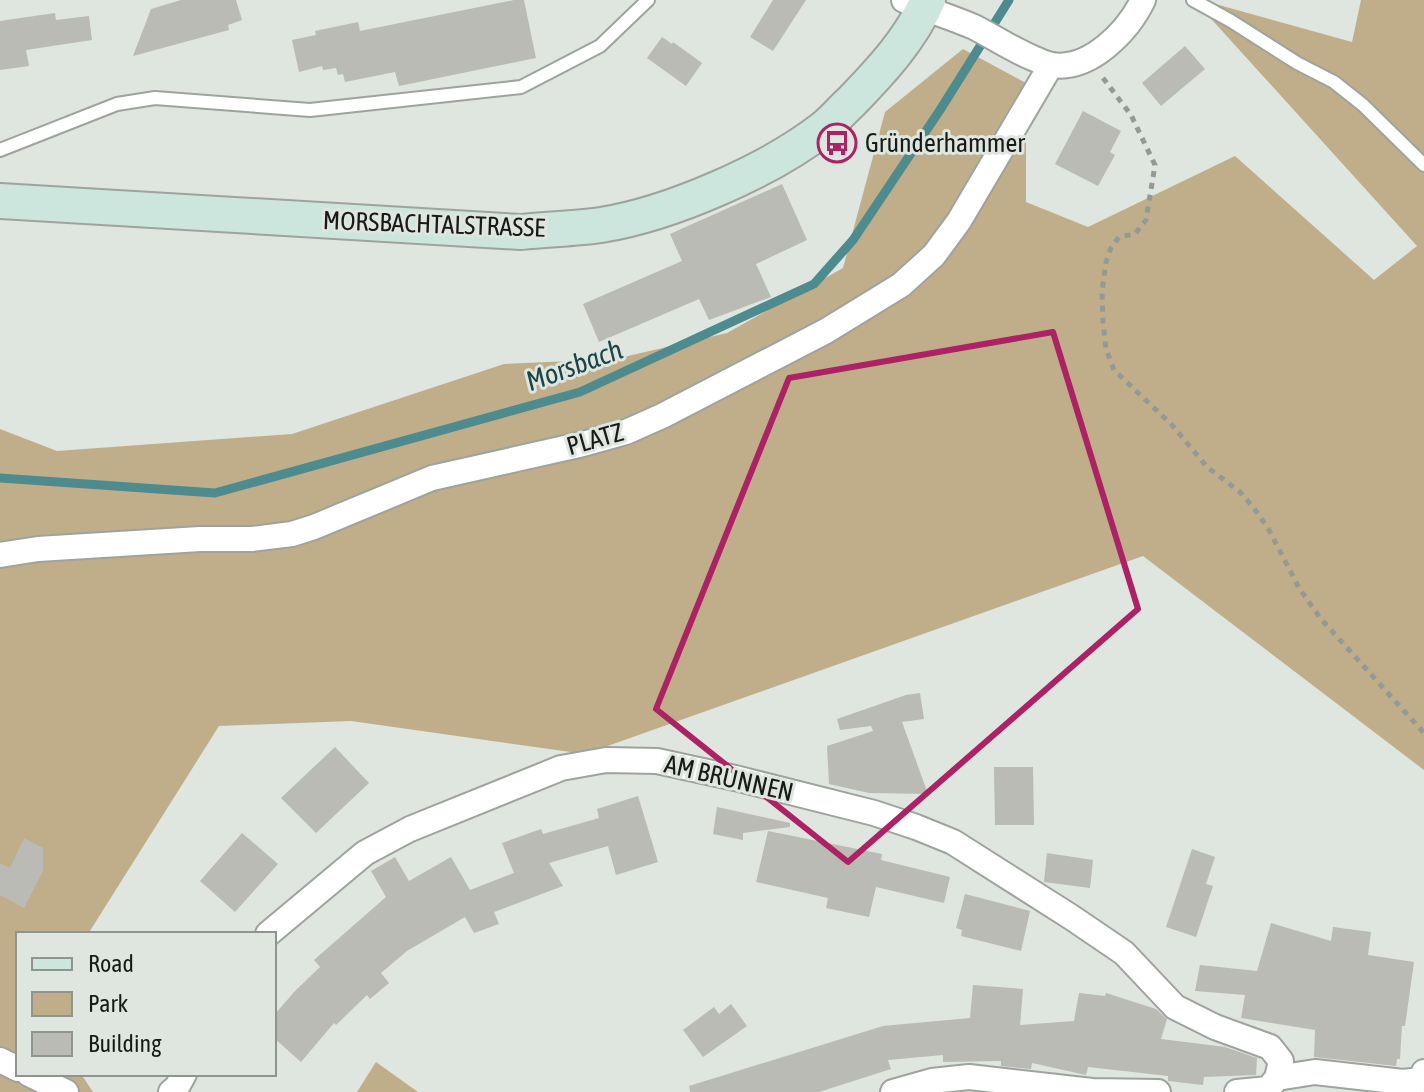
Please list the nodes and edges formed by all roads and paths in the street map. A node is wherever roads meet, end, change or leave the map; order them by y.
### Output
1 (648, 0) edge
2 (1143, 0) edge
3 (1193, 0) edge
4 (919, 3) edge
5 (1088, 58) junction
6 (1051, 65) junction
7 (0, 150) edge
8 (1424, 165) edge
9 (0, 201) edge
10 (0, 555) edge
11 (1424, 733) edge
12 (270, 932) edge
13 (1424, 1072) edge
14 (33, 1076) edge
15 (183, 1076) edge
16 (1272, 1086) edge
17 (66, 1092) edge
18 (171, 1092) edge
19 (893, 1092) edge
20 (1158, 1092) edge
21 (1237, 1092) edge

1 - 7 lane
2 - 5 street
3 - 8 lane
4 - 6 street
4 - 9 main road, MORSBACHTALSTRASSE
5 - 6 street
5 - 11 path
6 - 10 street, PLATZ
12 - 16 street, AM BRUNNEN
13 - 16 street
14 - 17 street
15 - 18 street
16 - 21 street
19 - 20 street

